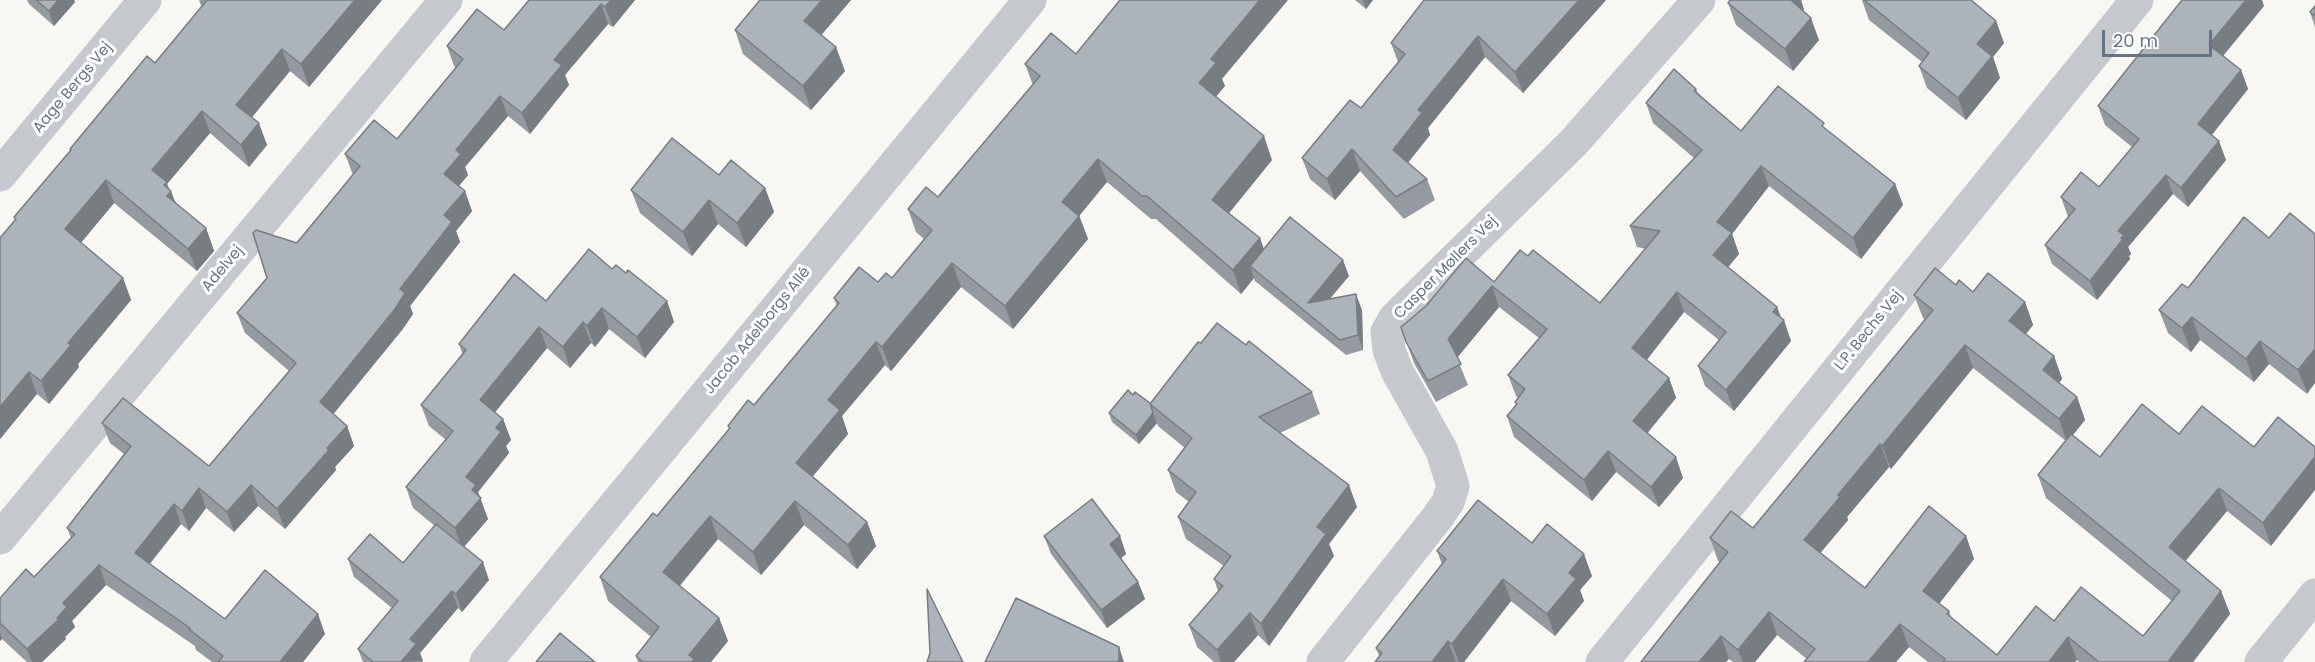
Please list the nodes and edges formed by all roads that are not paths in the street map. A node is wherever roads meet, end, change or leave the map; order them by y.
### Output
1 (145, 0) edge
2 (446, 0) edge
3 (1030, 0) edge
4 (1699, 0) edge
5 (2137, 0) edge
6 (0, 175) edge
7 (0, 538) edge
8 (2315, 595) edge
9 (486, 662) edge
10 (1323, 662) edge
11 (1602, 662) edge
12 (2261, 662) edge

1 - 6 street, Aage Bergs Vej
2 - 7 street, Adelvej
3 - 9 street, Jacob Adelborgs Allé
4 - 10 street, Casper Møllers Vej
5 - 11 street, L.P. Bechs Vej
8 - 12 street

